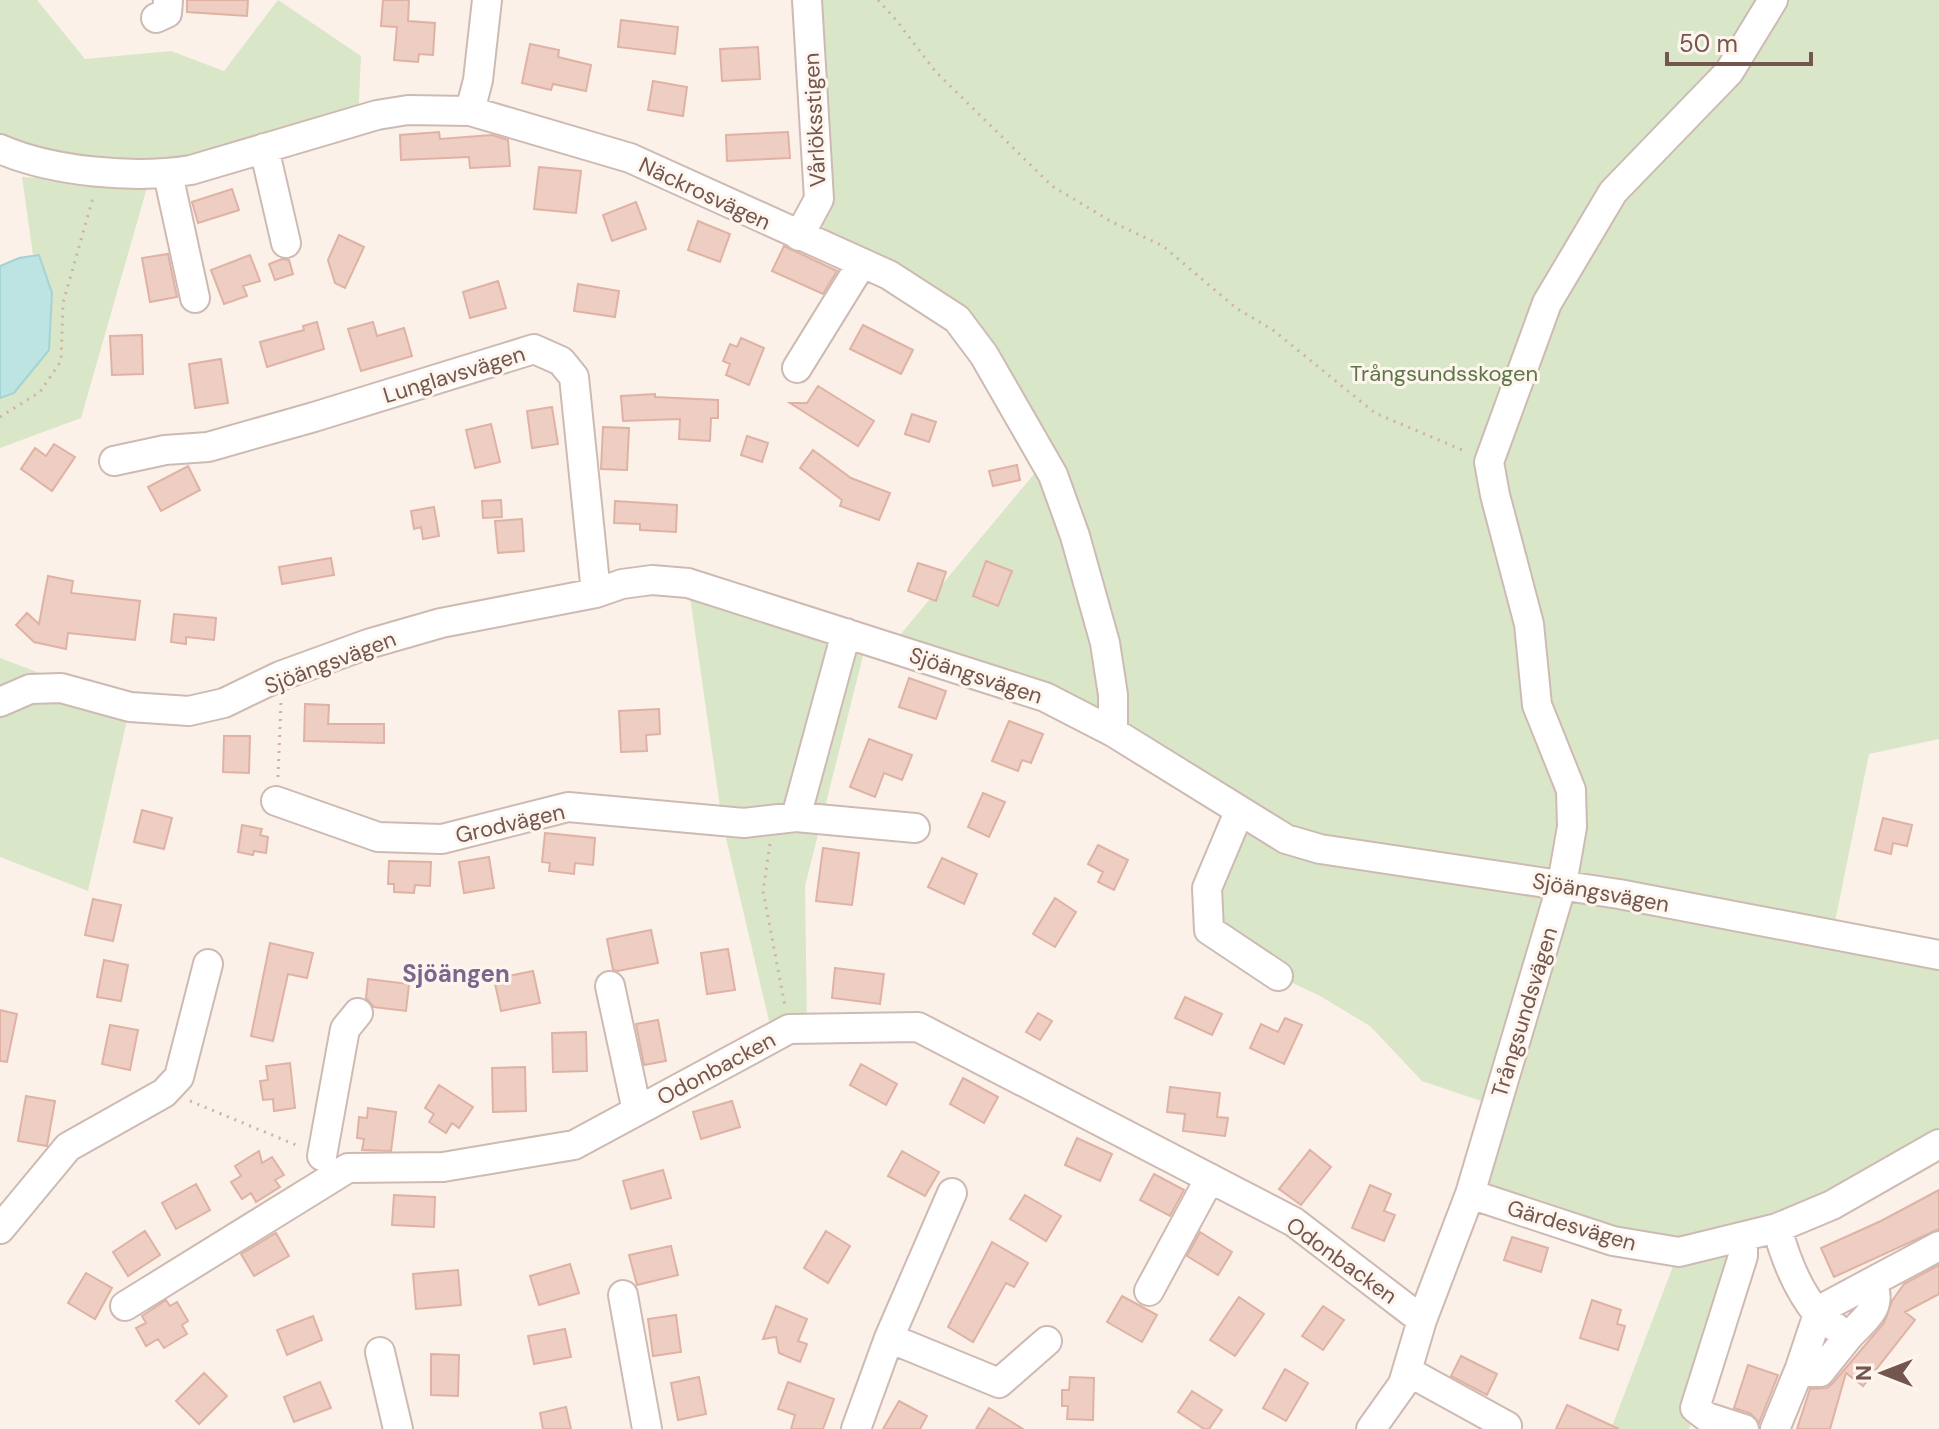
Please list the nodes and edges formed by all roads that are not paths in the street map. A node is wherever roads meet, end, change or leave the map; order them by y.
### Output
1 (487, 0) edge
2 (807, 0) edge
3 (1773, 0) edge
4 (470, 111) junction
5 (264, 148) junction
6 (0, 149) edge
7 (168, 174) junction
8 (799, 236) junction
9 (286, 243) dead end
10 (862, 263) junction
11 (195, 298) dead end
12 (797, 368) dead end
13 (114, 461) dead end
14 (596, 593) junction
15 (846, 633) junction
16 (0, 702) edge
17 (1113, 732) junction
18 (276, 801) road end
19 (1239, 812) junction
20 (787, 818) junction
21 (915, 828) dead end
22 (1562, 884) junction
23 (1939, 955) edge
24 (208, 964) dead end
25 (1278, 976) dead end
26 (610, 986) dead end
27 (358, 1013) dead end
28 (637, 1111) junction
29 (1939, 1144) edge
30 (322, 1156) road end
31 (1210, 1178) junction
32 (952, 1193) dead end
33 (1470, 1194) junction
34 (1777, 1228) junction
35 (0, 1229) edge
36 (1743, 1237) junction
37 (1939, 1246) edge
38 (1872, 1283) junction
39 (1149, 1291) dead end
40 (623, 1295) dead end
41 (125, 1306) dead end
42 (1818, 1314) junction
43 (1422, 1320) junction
44 (1848, 1337) junction
45 (889, 1338) junction
46 (1047, 1341) dead end
47 (380, 1352) dead end
48 (1800, 1368) junction
49 (1407, 1371) junction
50 (1507, 1426) dead end
51 (398, 1429) edge
52 (647, 1429) edge
53 (856, 1429) edge
54 (1371, 1429) edge
55 (1744, 1429) edge
56 (1775, 1429) edge

1 - 4 street
2 - 8 street, Vårlöksstigen
3 - 22 street, Trångsundsvägen
4 - 5 street, Näckrosvägen
4 - 8 street, Näckrosvägen
5 - 7 street, Näckrosvägen
5 - 9 street
6 - 7 street, Näckrosvägen
7 - 11 street
8 - 10 street, Näckrosvägen
10 - 12 street
10 - 17 street, Näckrosvägen
13 - 14 street, Lunglavsvägen
14 - 15 street, Sjöängsvägen
14 - 16 street, Sjöängsvägen
15 - 17 street, Sjöängsvägen
15 - 20 street
17 - 19 street, Sjöängsvägen
18 - 20 street, Grodvägen
19 - 22 street, Sjöängsvägen
19 - 25 street
20 - 21 street, Grodvägen
22 - 23 street, Sjöängsvägen
22 - 33 street, Trångsundsvägen
24 - 35 street
26 - 28 street
27 - 30 street
28 - 31 street, Odonbacken
28 - 41 street, Odonbacken
29 - 34 street, Gärdesvägen
31 - 39 street
31 - 43 street, Odonbacken
32 - 45 street
33 - 36 street, Gärdesvägen
33 - 43 street, Trångsundsvägen
34 - 36 street, Gärdesvägen
34 - 42 street
36 - 55 street
37 - 38 street
38 - 42 street
38 - 44 street
40 - 52 street
42 - 44 street
42 - 48 street
43 - 49 street, Trångsundsvägen
44 - 48 street
45 - 46 street
45 - 53 street
47 - 51 street
48 - 56 street
49 - 50 street
49 - 54 street, Trångsundsvägen

